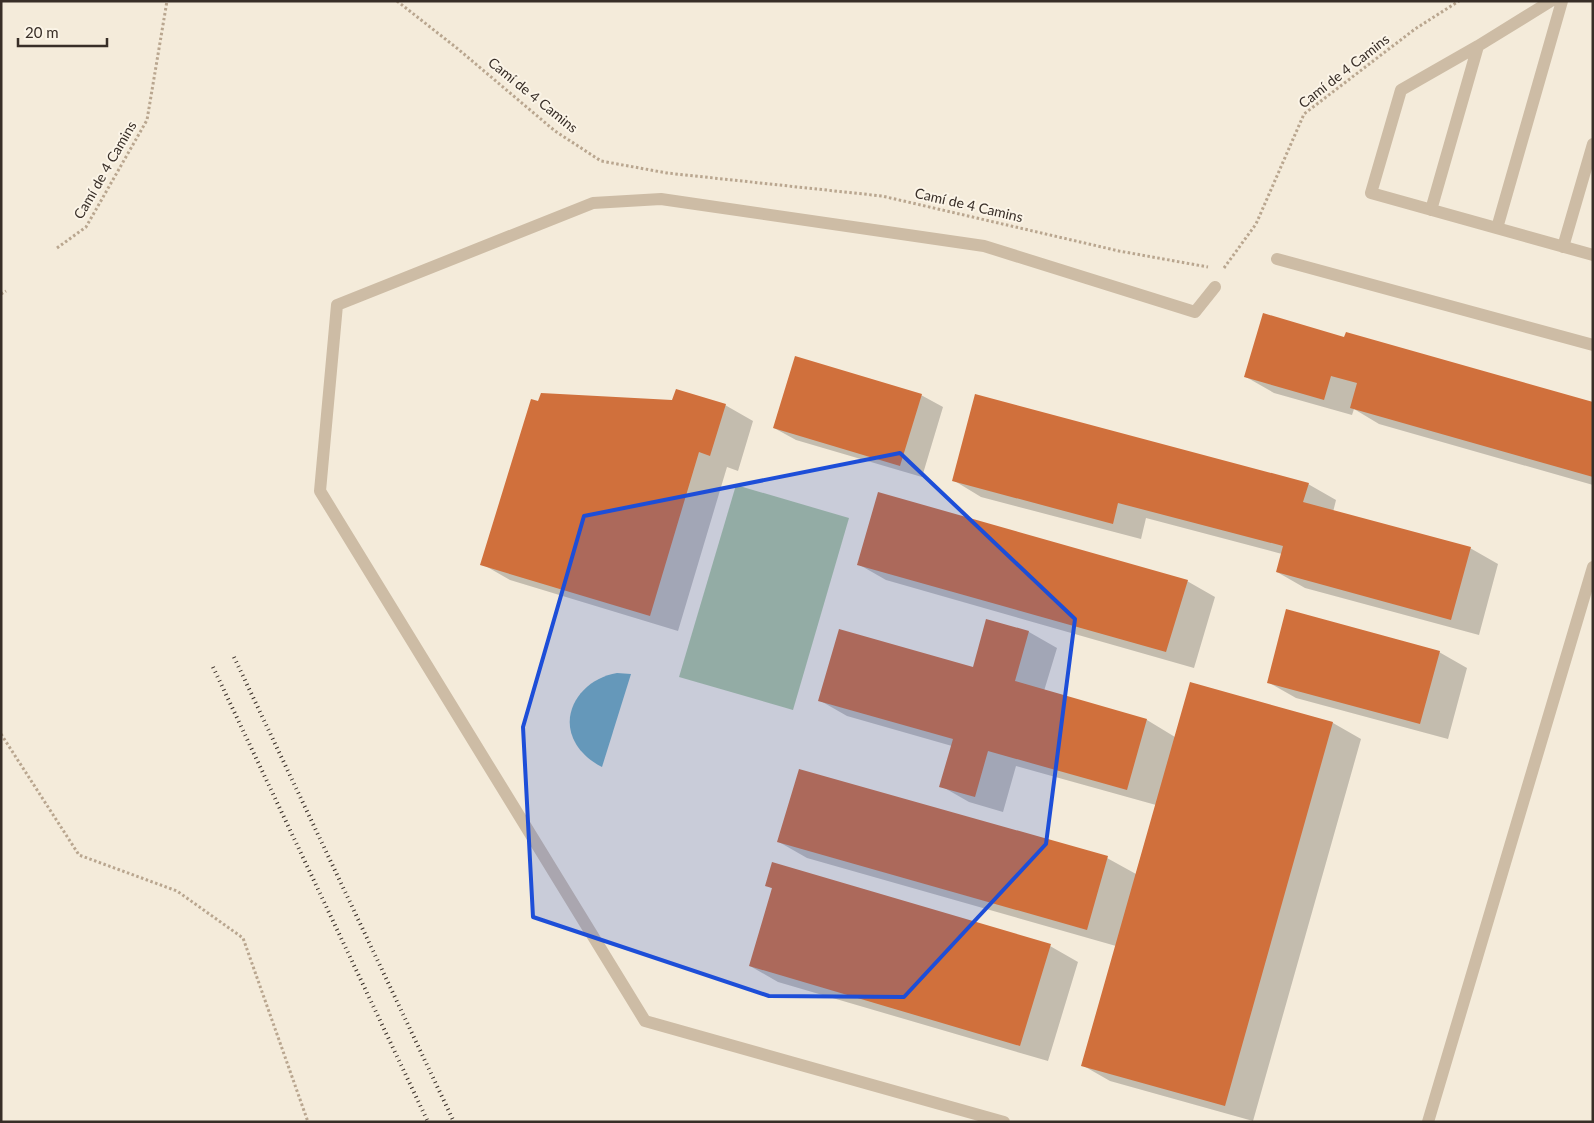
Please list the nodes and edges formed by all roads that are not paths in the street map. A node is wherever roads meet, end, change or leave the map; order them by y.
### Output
1 (1551, 1) edge
2 (1562, 1) edge
3 (1478, 46) junction
4 (1593, 144) edge
5 (1431, 210) junction
6 (1497, 228) junction
7 (1563, 247) junction
8 (1593, 255) edge
9 (1277, 259) dead end
10 (1215, 287) dead end
11 (1593, 345) edge
12 (1593, 567) edge
13 (1004, 1122) edge
14 (1428, 1122) edge

1 - 3 lane
2 - 6 lane
3 - 5 lane
3 - 5 lane
4 - 7 lane
5 - 6 lane
6 - 7 lane
7 - 8 lane
9 - 11 lane
10 - 13 lane
12 - 14 lane

